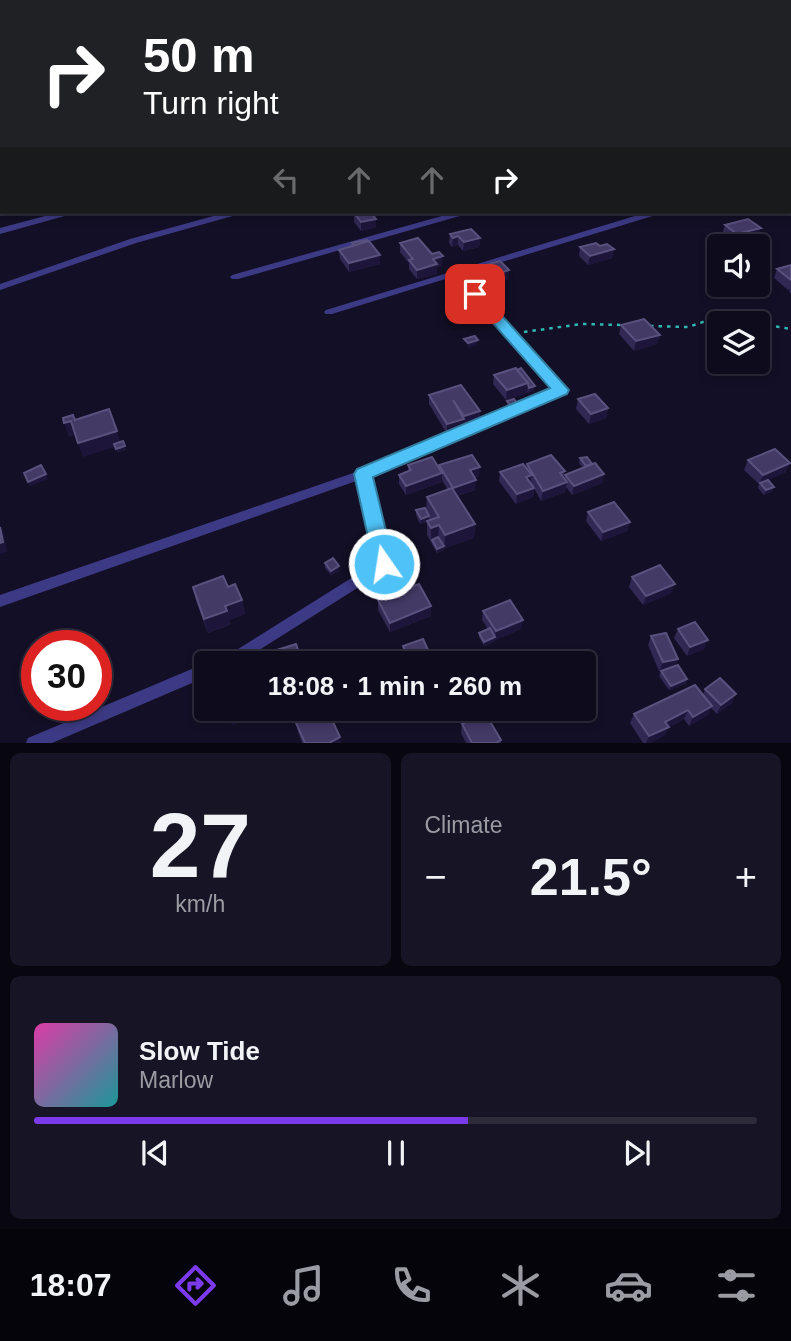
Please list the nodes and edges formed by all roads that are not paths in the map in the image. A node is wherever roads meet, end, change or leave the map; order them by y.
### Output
1 (62, 214) edge
2 (230, 214) edge
3 (457, 214) edge
4 (649, 214) edge
5 (0, 231) edge
6 (457, 273) junction
7 (235, 277) dead end
8 (0, 286) edge
9 (329, 312) dead end
10 (363, 474) junction
11 (0, 601) edge
12 (246, 651) edge
13 (194, 675) edge
14 (33, 743) edge

1 - 5 street
2 - 8 street
3 - 7 street
4 - 6 street
6 - 9 street
6 - 10 street
10 - 11 street
10 - 12 street
13 - 14 street

